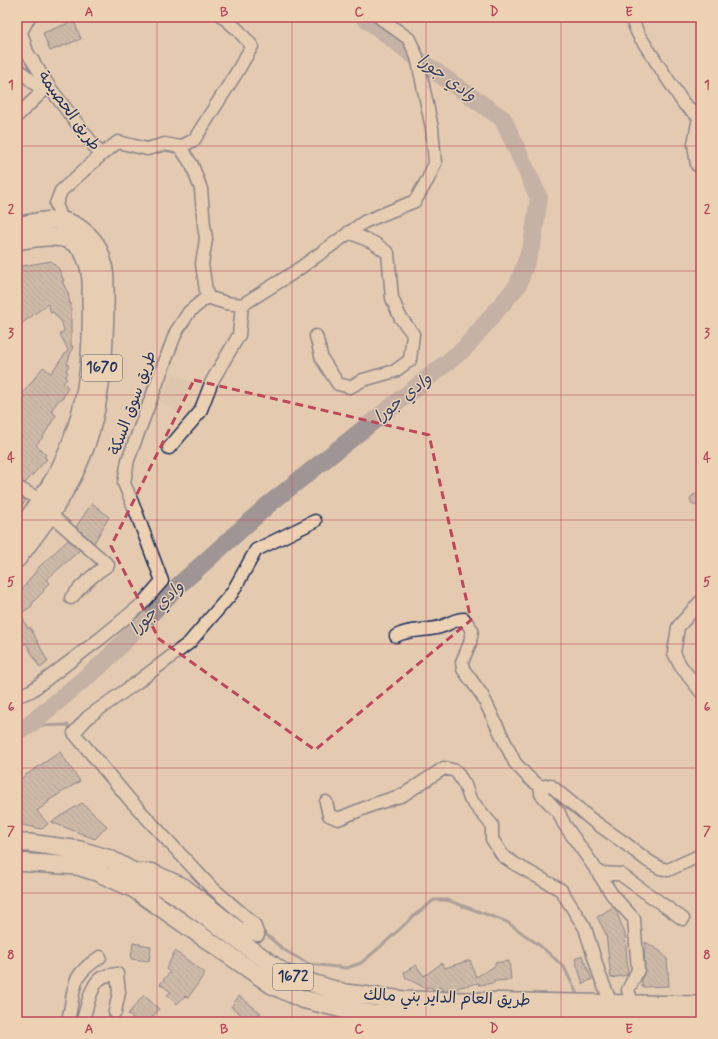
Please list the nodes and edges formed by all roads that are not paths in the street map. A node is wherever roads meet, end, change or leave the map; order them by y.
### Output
1 (29, 17) edge
2 (223, 17) edge
3 (379, 17) edge
4 (632, 17) edge
5 (17, 68) edge
6 (46, 89) junction
7 (17, 116) edge
8 (180, 147) junction
9 (102, 155) junction
10 (701, 167) edge
11 (62, 220) junction
12 (17, 226) edge
13 (349, 232) junction
14 (63, 238) junction
15 (17, 241) edge
16 (207, 297) junction
17 (242, 305) junction
18 (316, 336) dead end
19 (168, 448) dead end
20 (17, 487) edge
21 (41, 500) junction
22 (50, 514) junction
23 (315, 521) dead end
24 (17, 534) edge
25 (17, 558) edge
26 (71, 598) dead end
27 (701, 601) edge
28 (396, 636) dead end
29 (701, 692) edge
30 (17, 696) edge
31 (541, 787) junction
32 (326, 802) dead end
33 (17, 843) edge
34 (701, 855) edge
35 (17, 862) edge
36 (132, 870) junction
37 (599, 873) junction
38 (683, 919) dead end
39 (100, 957) dead end
40 (611, 1003) junction
41 (632, 1003) junction
42 (701, 1005) edge
43 (115, 1012) dead end
44 (494, 1018) edge
45 (674, 1021) edge
46 (67, 1022) edge
47 (82, 1022) edge
48 (701, 1022) edge

1 - 6 street, طريق الحصيمة
2 - 8 street
3 - 13 street
4 - 10 street
5 - 6 street
6 - 7 street
6 - 9 street, طريق الحصيمة
8 - 9 street
8 - 16 street
9 - 11 street, طريق الحصيمة
11 - 12 highway, 1670
11 - 14 highway, طريق الحصيمة
11 - 22 highway, 1670
13 - 17 street
13 - 18 street
14 - 15 highway, 1670
14 - 21 highway, 1670
16 - 17 street
16 - 30 street, طريق سوق السكة
17 - 19 street
20 - 21 street
21 - 24 highway, 1670
22 - 25 highway, 1670
22 - 26 street
23 - 36 street
27 - 29 street
28 - 31 street
31 - 34 street
31 - 37 street
32 - 40 street
33 - 36 highway, طريق العام الداير بني مالك / 1672
35 - 44 highway, طريق العام الداير بني مالك / 1672
36 - 40 highway, طريق العام الداير بني مالك / 1672
37 - 38 street
37 - 41 street
39 - 46 street
40 - 41 highway, طريق العام الداير بني مالك / 1672
41 - 42 highway, طريق العام الداير بني مالك / 1672
43 - 47 street
44 - 45 highway, طريق العام الداير بني مالك / 1672
45 - 48 highway, طريق العام الداير بني مالك / 1672

